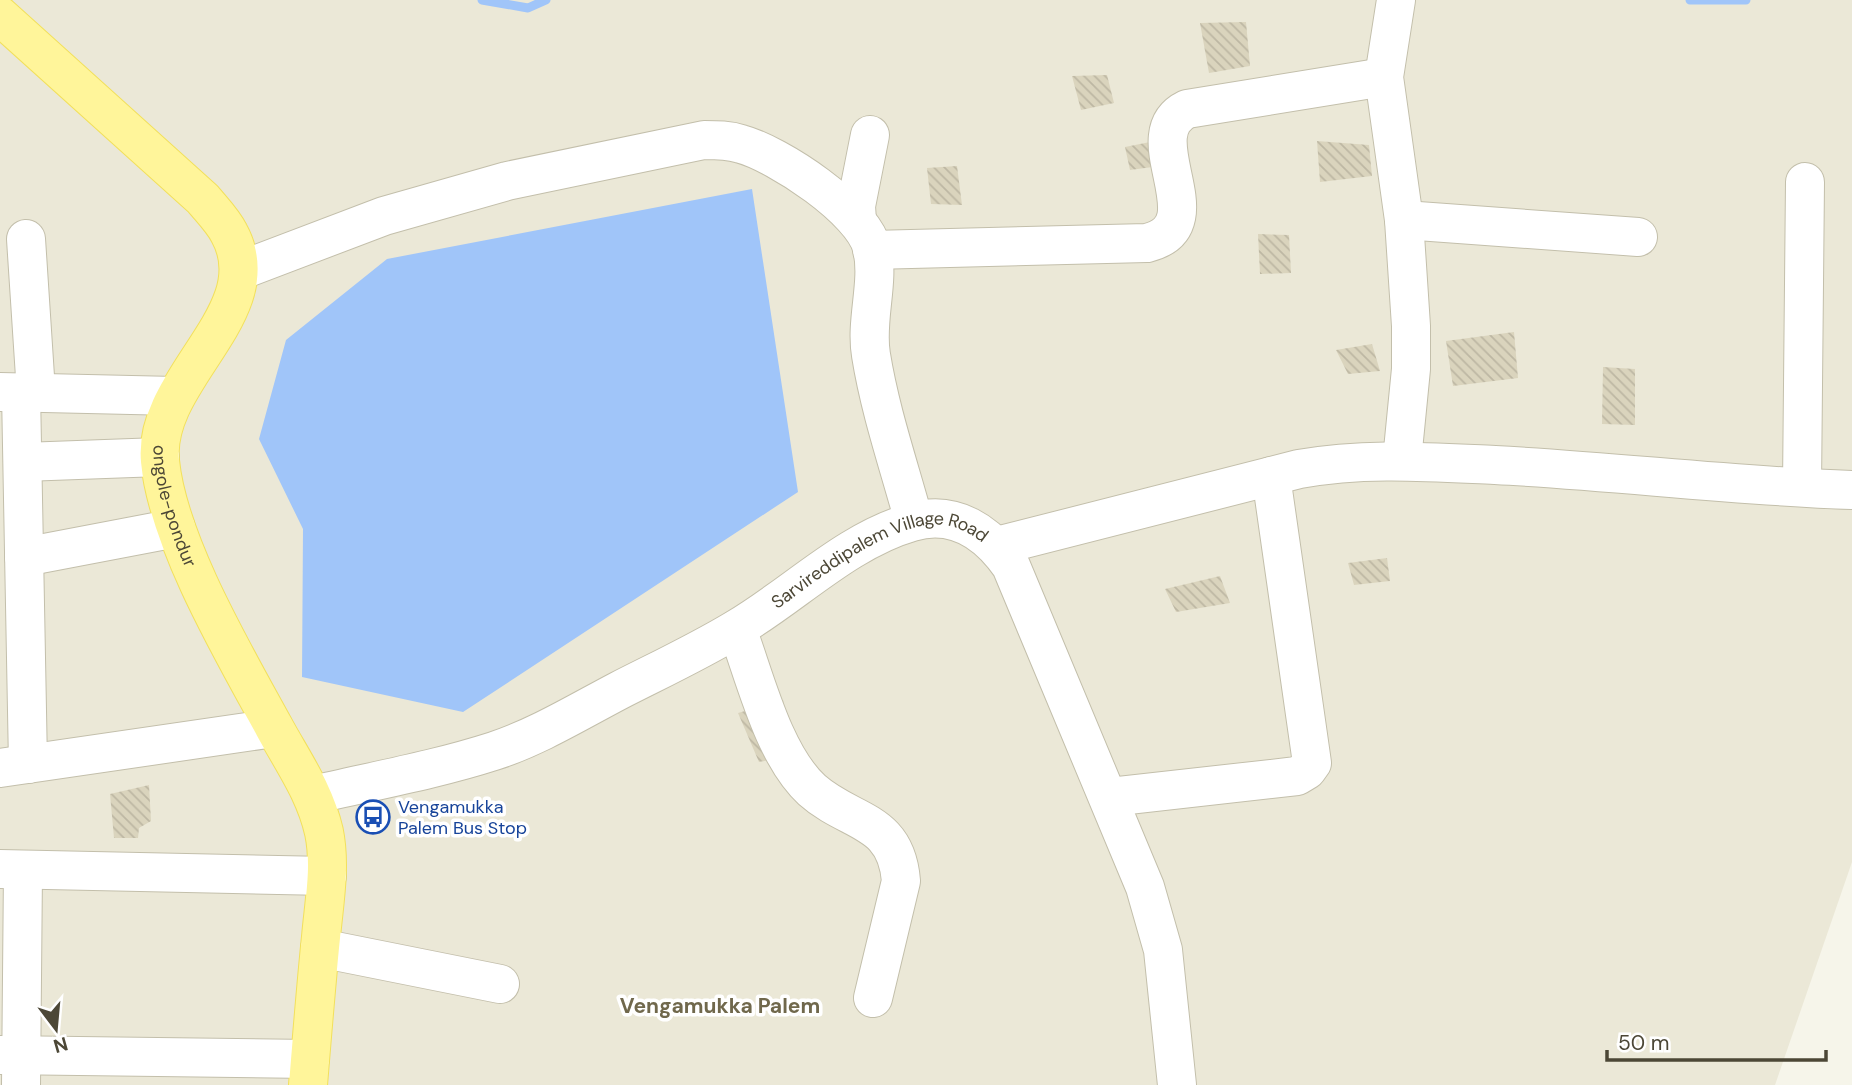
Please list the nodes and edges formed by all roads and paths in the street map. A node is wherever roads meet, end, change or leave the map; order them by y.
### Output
1 (1396, 0) edge
2 (12, 27) edge
3 (1384, 76) junction
4 (870, 135) dead end
5 (1805, 182) dead end
6 (1404, 220) junction
7 (865, 235) junction
8 (1638, 237) dead end
9 (26, 239) dead end
10 (239, 271) junction
11 (19, 392) edge
12 (175, 396) junction
13 (159, 457) junction
14 (1402, 460) junction
15 (23, 462) junction
16 (1271, 475) junction
17 (1802, 487) junction
18 (1852, 489) edge
19 (914, 521) junction
20 (176, 528) junction
21 (997, 546) junction
22 (24, 557) junction
23 (737, 629) junction
24 (274, 729) junction
25 (14, 766) edge
26 (313, 795) junction
27 (1110, 797) junction
28 (11, 869) edge
29 (327, 876) junction
30 (320, 948) junction
31 (500, 984) dead end
32 (873, 999) dead end
33 (14, 1065) edge
34 (309, 1072) edge
35 (1177, 1085) edge

1 - 3 street
2 - 10 main road, ongole-pondur
3 - 6 street
3 - 7 street
4 - 7 street
5 - 17 street
6 - 8 street
6 - 14 street
7 - 10 street
7 - 19 street
9 - 11 street
10 - 12 main road, ongole-pondur
11 - 12 street
11 - 15 street
12 - 13 main road, ongole-pondur
13 - 15 street
13 - 20 main road, ongole-pondur
14 - 16 street
14 - 17 street
15 - 22 street
16 - 21 street
16 - 27 street
17 - 18 street
19 - 21 street, Sarvireddipalem Village Road
19 - 23 street, Sarvireddipalem Village Road
20 - 22 street
20 - 24 main road, ongole-pondur
21 - 27 street, Sarvireddipalem Village Road
22 - 25 street
23 - 26 street, Sarvireddipalem Village Road
23 - 32 street
24 - 25 street
24 - 26 main road, ongole-pondur
26 - 29 main road, ongole-pondur
27 - 35 street, Sarvireddipalem Village Road
28 - 29 street
28 - 33 street
29 - 30 main road, ongole-pondur
30 - 31 street
30 - 34 main road, ongole-pondur
33 - 34 street

